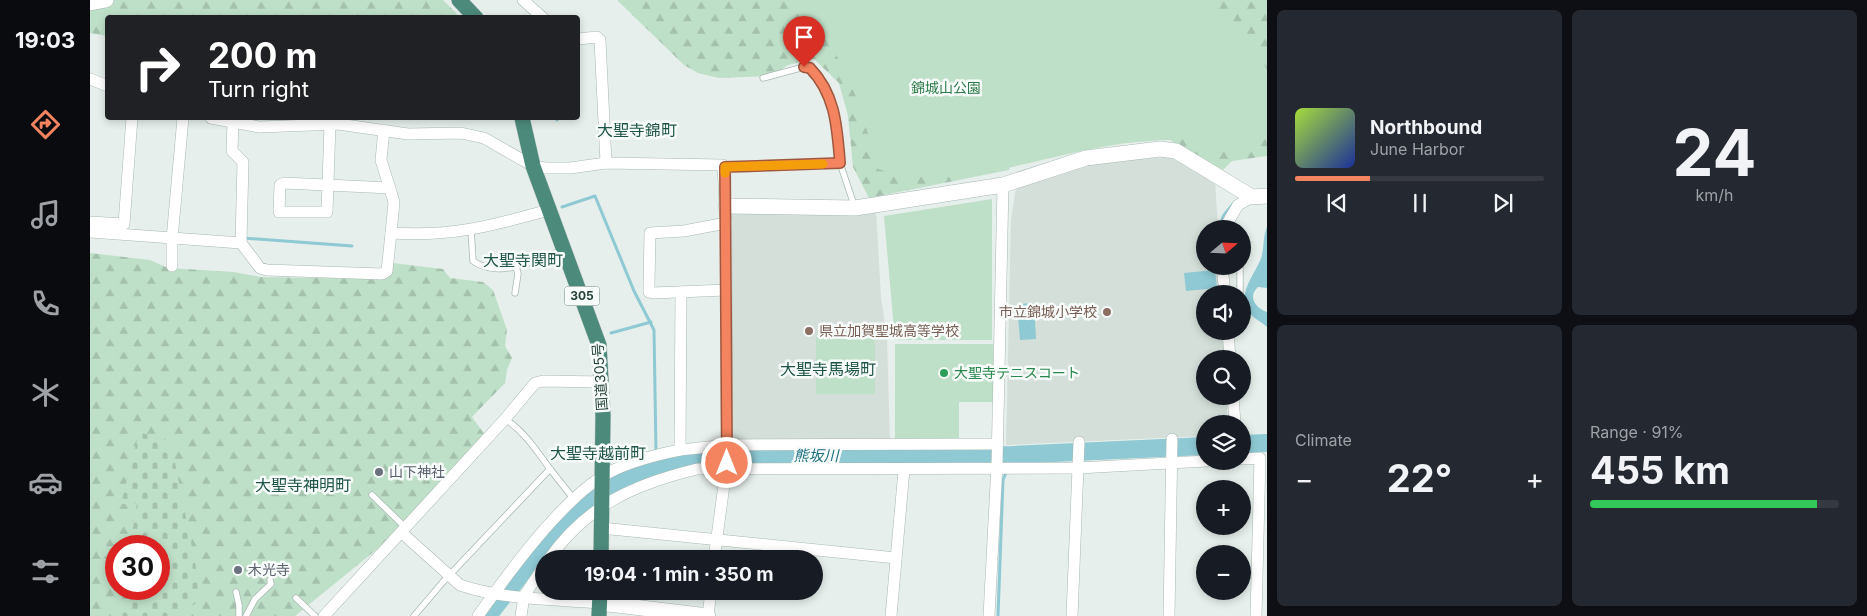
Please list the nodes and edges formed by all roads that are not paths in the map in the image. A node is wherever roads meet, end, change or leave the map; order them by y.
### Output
1 (106, 0) edge
2 (459, 0) edge
3 (523, 0) edge
4 (90, 3) edge
5 (473, 15) edge
6 (540, 15) edge
7 (580, 39) edge
8 (763, 78) dead end
9 (91, 82) edge
10 (105, 85) edge
11 (132, 120) edge
12 (184, 120) edge
13 (222, 120) edge
14 (522, 120) edge
15 (234, 122) junction
16 (330, 124) junction
17 (384, 130) junction
18 (606, 163) junction
19 (840, 163) junction
20 (533, 166) junction
21 (725, 167) junction
22 (329, 184) junction
23 (1002, 185) junction
24 (390, 188) junction
25 (1260, 197) edge
26 (726, 206) junction
27 (855, 208) junction
28 (549, 210) junction
29 (1229, 220) edge
30 (90, 222) edge
31 (726, 223) junction
32 (471, 230) junction
33 (90, 232) edge
34 (391, 232) junction
35 (172, 239) junction
36 (241, 242) junction
37 (564, 249) junction
38 (172, 266) dead end
39 (516, 266) junction
40 (726, 290) junction
41 (680, 292) junction
42 (515, 293) dead end
43 (602, 382) junction
44 (505, 419) junction
45 (1172, 439) dead end
46 (1079, 442) dead end
47 (727, 446) junction
48 (997, 446) junction
49 (680, 450) junction
50 (1251, 458) edge
51 (1196, 462) edge
52 (1173, 463) junction
53 (727, 466) junction
54 (997, 467) junction
55 (1078, 468) junction
56 (550, 469) junction
57 (904, 470) junction
58 (602, 479) junction
59 (372, 495) dead end
60 (574, 498) junction
61 (602, 502) junction
62 (1263, 519) edge
63 (601, 528) junction
64 (404, 531) junction
65 (717, 539) junction
66 (555, 550) edge
67 (601, 550) edge
68 (715, 550) edge
69 (896, 558) junction
70 (451, 576) junction
71 (535, 577) edge
72 (270, 580) dead end
73 (236, 592) dead end
74 (497, 592) junction
75 (519, 596) junction
76 (296, 598) dead end
77 (710, 600) edge
78 (600, 603) edge
79 (238, 616) edge
80 (246, 616) edge
81 (316, 616) edge
82 (324, 616) edge
83 (414, 616) edge
84 (478, 616) edge
85 (521, 616) edge
86 (708, 616) edge
87 (891, 616) edge
88 (989, 616) edge
89 (1072, 616) edge
90 (1169, 616) edge
91 (1256, 616) edge

1 - 4 street
2 - 5 highway
3 - 6 street
7 - 18 street
8 - 19 lane
9 - 10 street
11 - 30 street
12 - 35 street
13 - 15 street
14 - 20 highway, 国道305号 / 305
15 - 16 street
15 - 36 street
16 - 17 street
16 - 22 street
17 - 20 street
17 - 24 street
18 - 20 street
18 - 21 street
19 - 21 lane
19 - 27 lane
20 - 28 highway, 国道305号 / 305
21 - 26 street
22 - 22 street
22 - 24 street
23 - 25 street
23 - 27 street
23 - 48 street
24 - 34 street
25 - 29 street
26 - 27 street
26 - 31 street
28 - 32 street
28 - 37 highway, 国道305号 / 305
31 - 40 street
31 - 41 street
32 - 34 street
32 - 39 lane
33 - 35 street
34 - 36 street
35 - 36 street
35 - 38 street
37 - 39 lane
37 - 43 highway, 国道305号 / 305
39 - 42 lane
40 - 41 street
40 - 47 street
41 - 49 street
43 - 44 street
43 - 58 highway, 国道305号 / 305
44 - 56 lane
44 - 64 street
45 - 52 street
46 - 55 street
47 - 48 street
47 - 49 street
47 - 53 street
48 - 54 street
49 - 58 street
50 - 62 street
51 - 52 street
52 - 55 street
52 - 90 street
53 - 57 street
53 - 61 street
53 - 65 street
54 - 55 street
54 - 57 street
54 - 88 street
55 - 89 street
56 - 60 lane
56 - 70 lane
57 - 69 street
58 - 60 street
58 - 61 highway, 国道305号 / 305
59 - 64 lane
60 - 74 street
61 - 63 highway, 国道305号 / 305
61 - 66 street
62 - 91 street
63 - 65 street
63 - 67 highway, 国道305号 / 305
64 - 70 street
64 - 82 street
65 - 68 street
65 - 69 street
69 - 87 street
70 - 74 street
70 - 83 lane
71 - 75 street
72 - 80 lane
73 - 79 lane
74 - 75 street
74 - 84 street
75 - 78 street
75 - 85 street
76 - 81 lane
77 - 86 street
78 - 86 street

